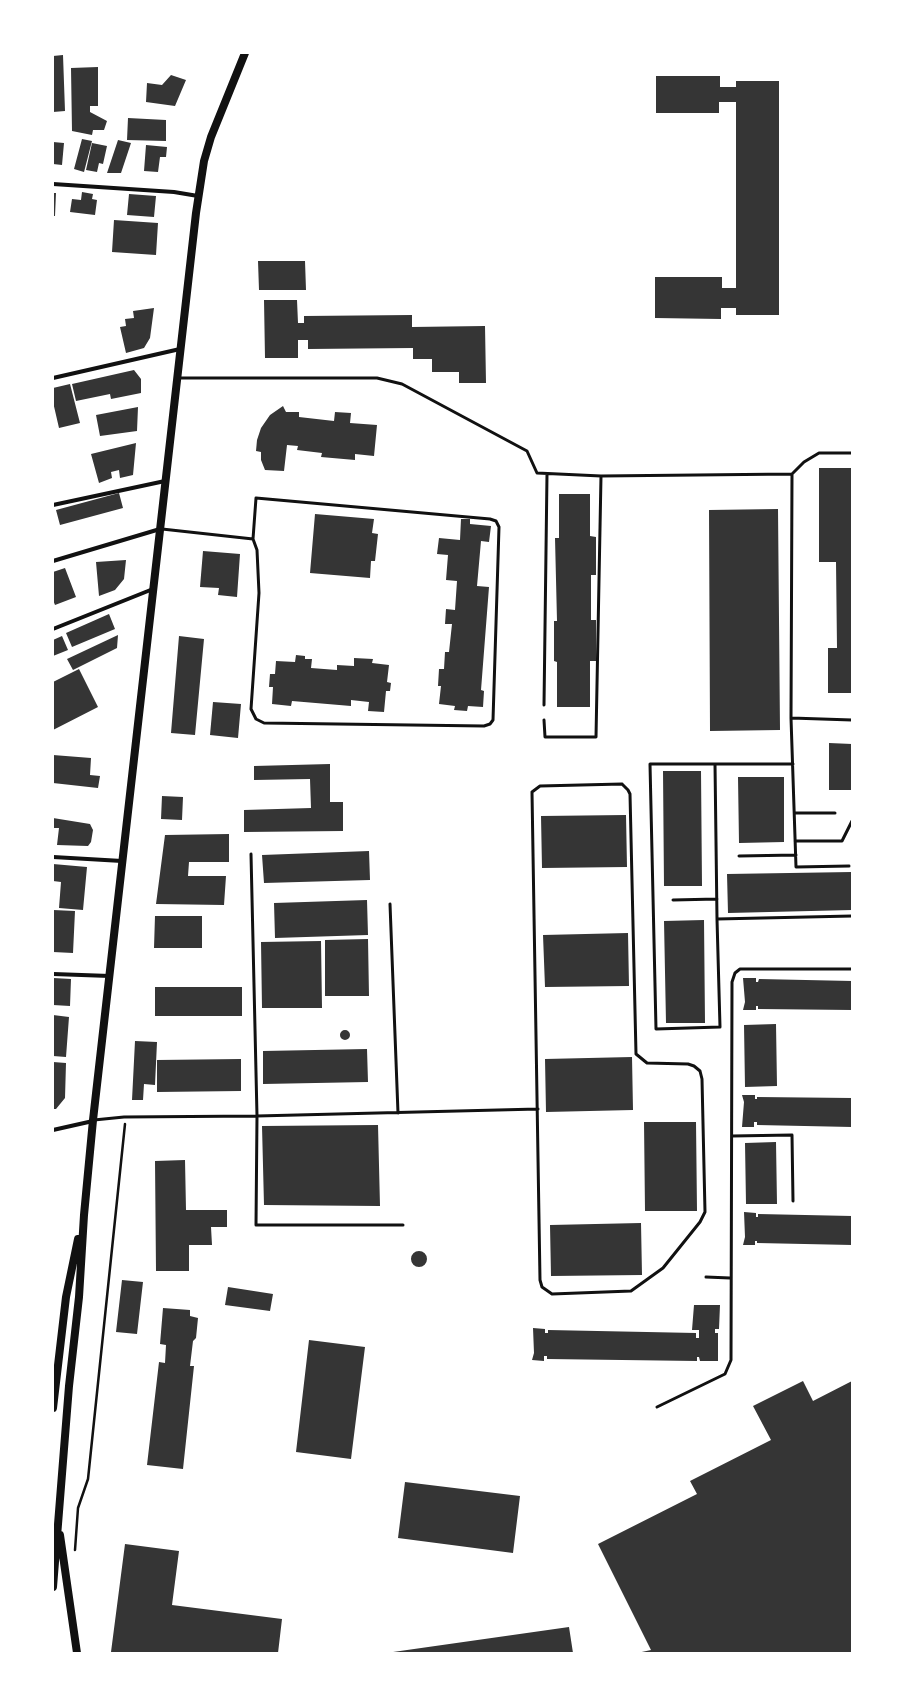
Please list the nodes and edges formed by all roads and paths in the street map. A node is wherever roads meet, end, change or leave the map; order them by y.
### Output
1 (245, 53) edge
2 (53, 184) edge
3 (198, 196) junction
4 (180, 349) junction
5 (53, 378) edge
6 (177, 378) junction
7 (852, 454) edge
8 (547, 474) junction
9 (792, 474) junction
10 (600, 476) junction
11 (165, 481) junction
12 (53, 505) edge
13 (160, 529) junction
14 (253, 539) junction
15 (53, 561) edge
16 (153, 589) junction
17 (53, 629) edge
18 (544, 705) dead end
19 (792, 718) junction
20 (544, 720) dead end
21 (852, 720) edge
22 (715, 764) junction
23 (793, 764) junction
24 (795, 813) junction
25 (834, 813) dead end
26 (852, 820) edge
27 (796, 841) junction
28 (251, 854) dead end
29 (796, 855) junction
30 (739, 856) dead end
31 (53, 857) edge
32 (122, 861) junction
33 (849, 866) dead end
34 (717, 899) junction
35 (674, 900) dead end
36 (390, 904) dead end
37 (852, 916) edge
38 (717, 920) junction
39 (852, 969) edge
40 (53, 974) edge
41 (110, 976) junction
42 (538, 1109) junction
43 (398, 1113) junction
44 (257, 1116) junction
45 (126, 1117) junction
46 (93, 1120) junction
47 (53, 1130) edge
48 (732, 1136) junction
49 (793, 1201) dead end
50 (84, 1215) junction
51 (403, 1225) dead end
52 (706, 1277) dead end
53 (730, 1278) junction
54 (53, 1396) edge
55 (53, 1408) edge
56 (657, 1408) dead end
57 (58, 1520) junction
58 (74, 1555) dead end
59 (53, 1586) edge
60 (77, 1653) edge

1 - 3 main road
2 - 3 street
3 - 4 main road
4 - 5 street
4 - 6 main road
6 - 8 lane
6 - 11 main road
7 - 9 lane
8 - 10 lane
8 - 18 lane
9 - 10 lane
9 - 19 lane
10 - 20 lane
11 - 12 street
11 - 13 main road
13 - 14 lane
13 - 15 street
13 - 16 main road
14 - 14 lane
16 - 17 street
16 - 32 main road
19 - 21 lane
19 - 23 lane
22 - 23 lane
22 - 34 lane
22 - 38 lane
23 - 24 lane
24 - 25 lane
24 - 27 lane
26 - 27 lane
27 - 29 lane
28 - 44 lane
29 - 30 lane
29 - 33 lane
31 - 32 street
32 - 41 main road
34 - 35 lane
34 - 38 lane
36 - 43 lane
37 - 38 lane
39 - 48 lane
40 - 41 street
41 - 46 main road
42 - 42 lane
42 - 43 lane
43 - 44 lane
44 - 45 lane
44 - 51 lane
45 - 46 lane
45 - 58 path
46 - 47 street
46 - 50 main road
48 - 49 lane
48 - 53 lane
50 - 54 main road
50 - 57 main road
52 - 53 lane
53 - 56 lane
54 - 55 main road
57 - 59 main road
57 - 60 main road

